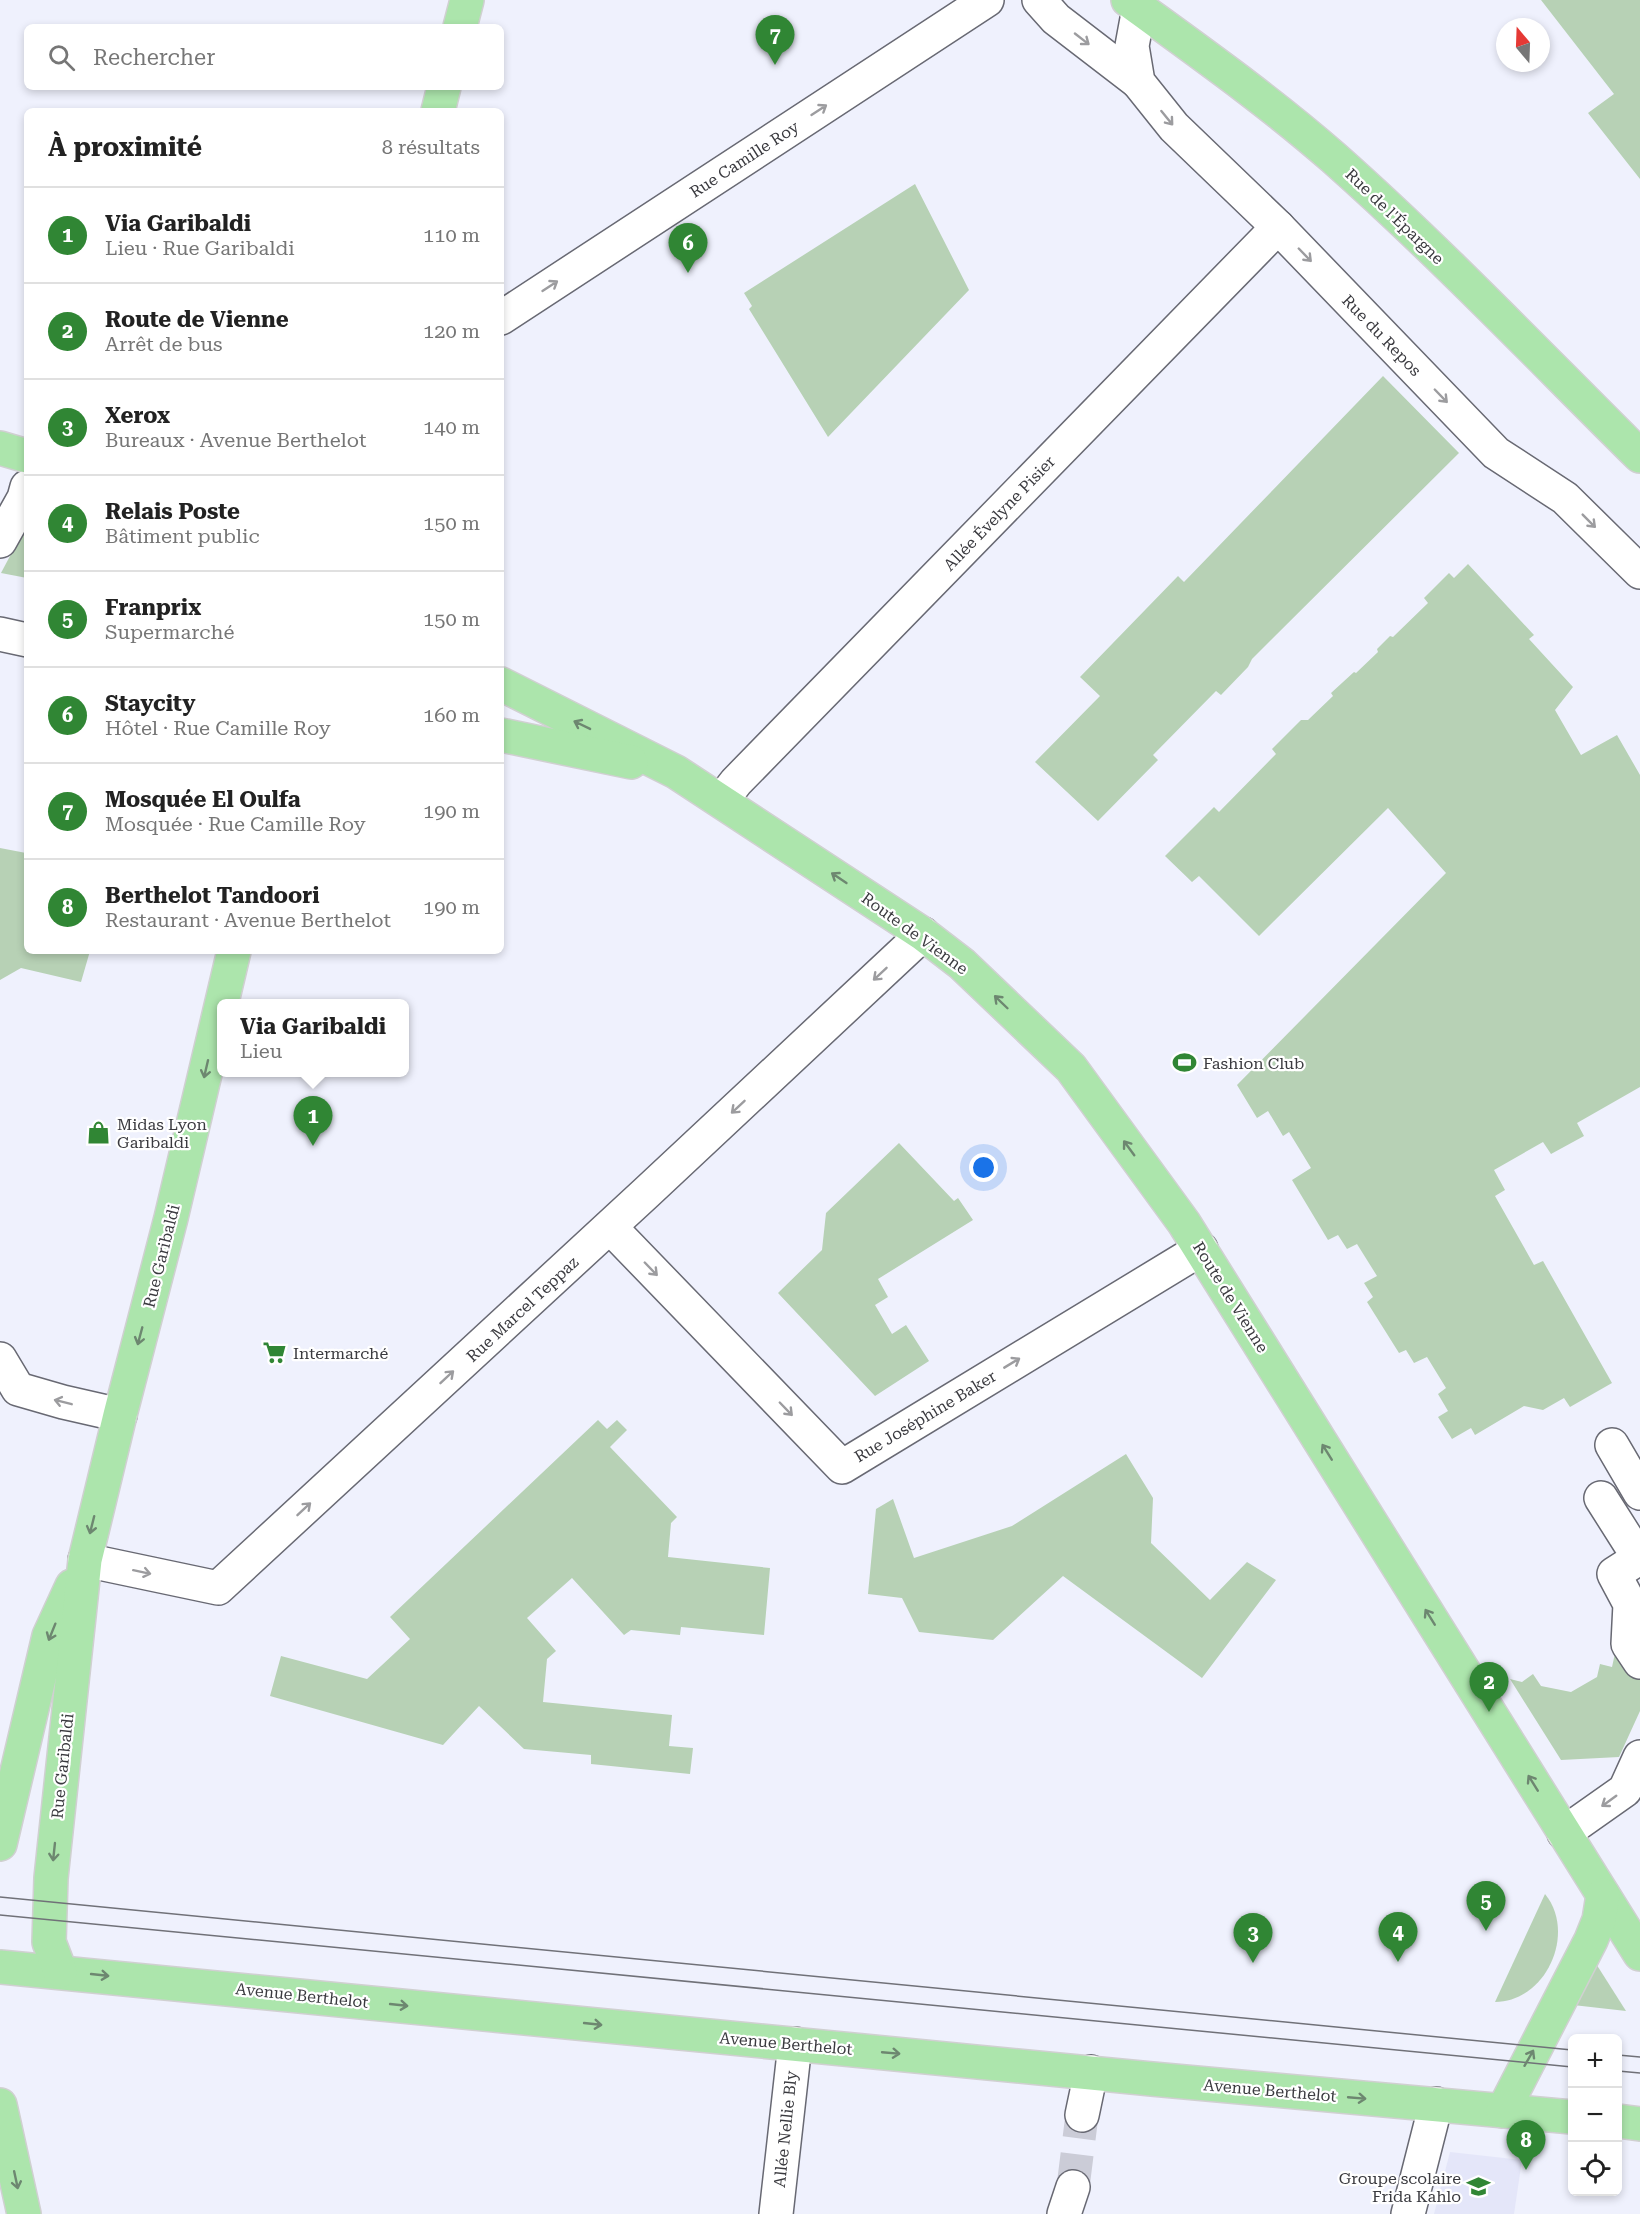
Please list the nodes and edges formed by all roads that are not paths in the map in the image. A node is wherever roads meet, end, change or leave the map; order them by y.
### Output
1 (466, 0) edge
2 (987, 0) edge
3 (1039, 0) edge
4 (1134, 4) edge
5 (461, 24) edge
6 (1138, 82) junction
7 (443, 90) edge
8 (439, 108) edge
9 (1278, 227) junction
10 (504, 316) edge
11 (0, 448) edge
12 (24, 455) edge
13 (1640, 456) edge
14 (24, 498) edge
15 (0, 541) edge
16 (1640, 572) edge
17 (0, 634) edge
18 (24, 639) edge
19 (504, 686) edge
20 (504, 736) edge
21 (676, 772) junction
22 (722, 800) junction
23 (923, 934) junction
24 (233, 954) edge
25 (223, 999) edge
26 (217, 1023) edge
27 (610, 1227) junction
28 (1201, 1249) junction
29 (0, 1359) edge
30 (120, 1414) junction
31 (1612, 1445) dead end
32 (1640, 1493) edge
33 (1601, 1498) dead end
34 (85, 1560) junction
35 (1640, 1662) edge
36 (1640, 1757) edge
37 (1564, 1833) junction
38 (0, 1844) edge
39 (1603, 1895) junction
40 (1640, 1954) edge
41 (0, 1967) edge
42 (60, 1971) junction
43 (795, 2044) junction
44 (1091, 2072) junction
45 (0, 2104) edge
46 (1436, 2104) junction
47 (1503, 2111) junction
48 (1082, 2115) tunnel mouth
49 (1568, 2117) edge
50 (1622, 2122) edge
51 (1640, 2124) edge
52 (24, 2214) edge
53 (776, 2214) edge
54 (1408, 2214) edge

1 - 5 main road
10 -> 2 street, Rue Camille Roy
3 -> 6 street, Rue du Repos
4 - 6 street, Rue du Repos
4 - 13 main road, Rue de l'Épargne
6 -> 9 street, Rue du Repos
7 - 8 main road
9 -> 16 street, Rue du Repos
9 - 22 street, Allée Évelyne Pisier
11 - 12 main road
14 - 15 street
17 - 18 street
21 -> 19 main road, Route de Vienne
20 - 21 main road, Route de Vienne
21 - 22 main road, Route de Vienne
23 -> 22 main road, Route de Vienne
23 -> 27 street, Rue Marcel Teppaz
28 -> 23 main road, Route de Vienne
24 -> 25 main road, Rue Garibaldi
26 -> 30 main road, Rue Garibaldi
27 -> 28 street, Rue Joséphine Baker
34 -> 27 street, Rue Marcel Teppaz
37 -> 28 main road, Route de Vienne
30 -> 29 street
30 -> 34 main road, Rue Garibaldi
31 - 32 street
33 - 35 street
34 -> 38 main road, Rue Garibaldi
34 -> 42 main road, Rue Garibaldi
36 -> 37 street
37 - 39 main road, Route de Vienne
39 - 40 main road, Route de Vienne
47 -> 39 main road
41 - 42 main road, Avenue Berthelot
42 -> 43 main road, Avenue Berthelot
43 -> 44 main road, Avenue Berthelot
43 - 53 street, Allée Nellie Bly
44 -> 46 main road, Avenue Berthelot
44 - 48 street
45 -> 52 main road
46 - 47 main road, Avenue Berthelot
46 - 54 street
47 - 49 main road, Avenue Berthelot
50 - 51 main road

